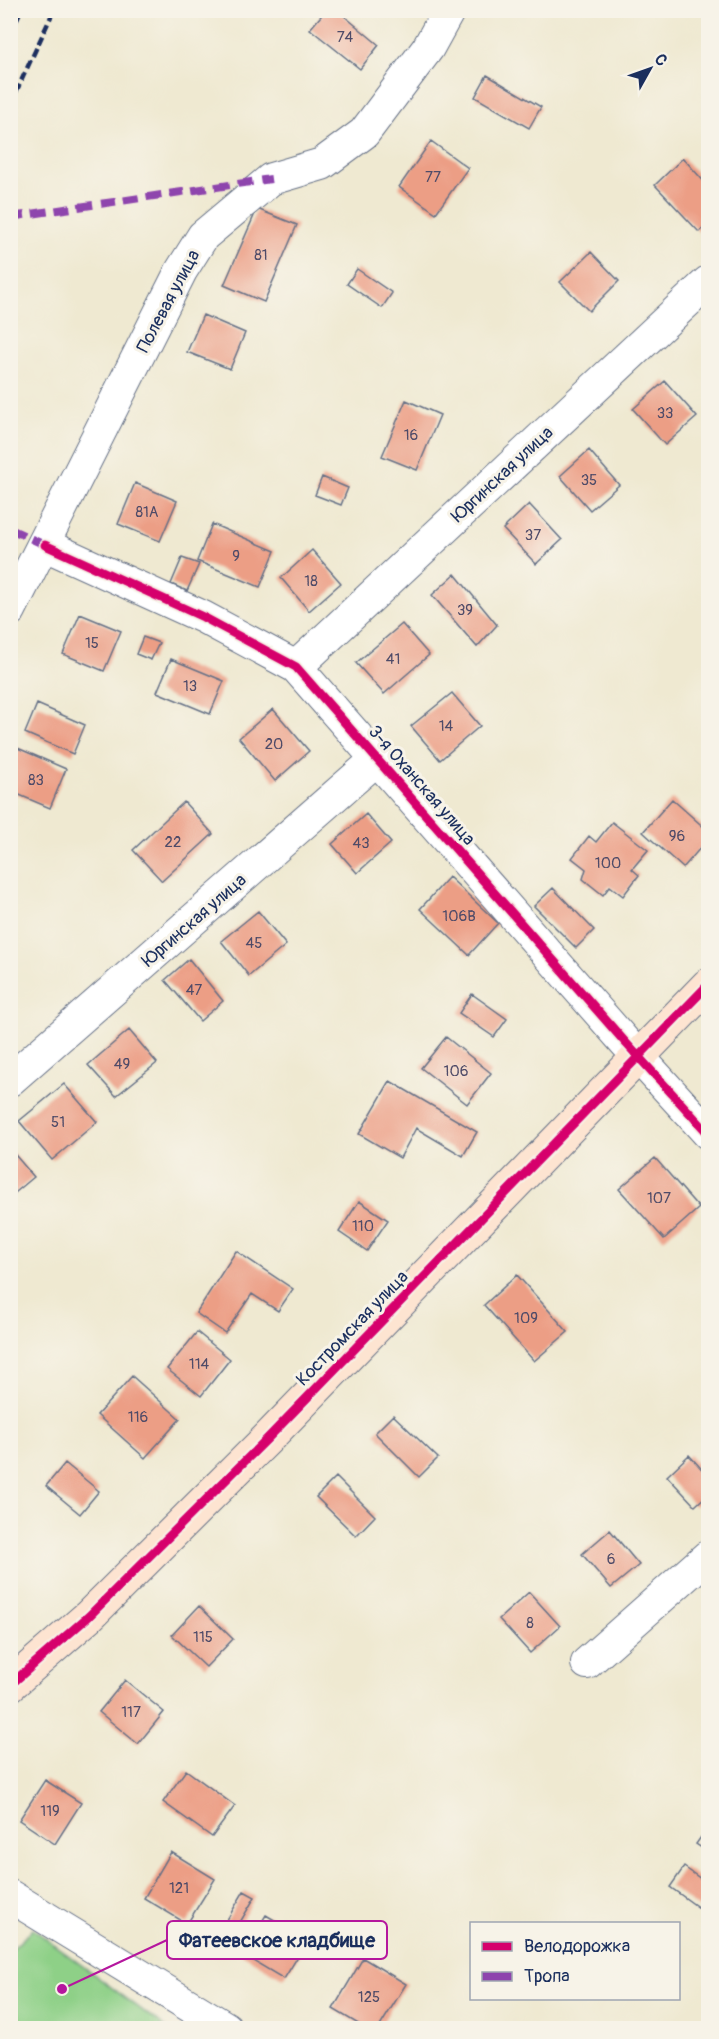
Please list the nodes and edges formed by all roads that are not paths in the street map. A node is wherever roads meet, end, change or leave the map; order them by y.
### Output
1 (449, 10) edge
2 (708, 282) edge
3 (45, 545) junction
4 (10, 610) edge
5 (296, 667) junction
6 (377, 759) junction
7 (708, 985) edge
8 (638, 1057) junction
9 (10, 1080) edge
10 (708, 1133) edge
11 (708, 1556) edge
12 (587, 1663) dead end
13 (10, 1685) edge
14 (10, 1896) edge
15 (226, 2028) edge

1 - 3 street, Полевая улица
2 - 5 street, Юргинская улица
3 - 4 street, Полевая улица
3 - 5 street, 3-я Оханская улица
5 - 6 street, 3-я Оханская улица
6 - 8 street, 3-я Оханская улица
6 - 9 street, Юргинская улица
7 - 8 street, Костромская улица
8 - 10 street, 3-я Оханская улица
8 - 13 street, Костромская улица
11 - 12 street
14 - 15 street

